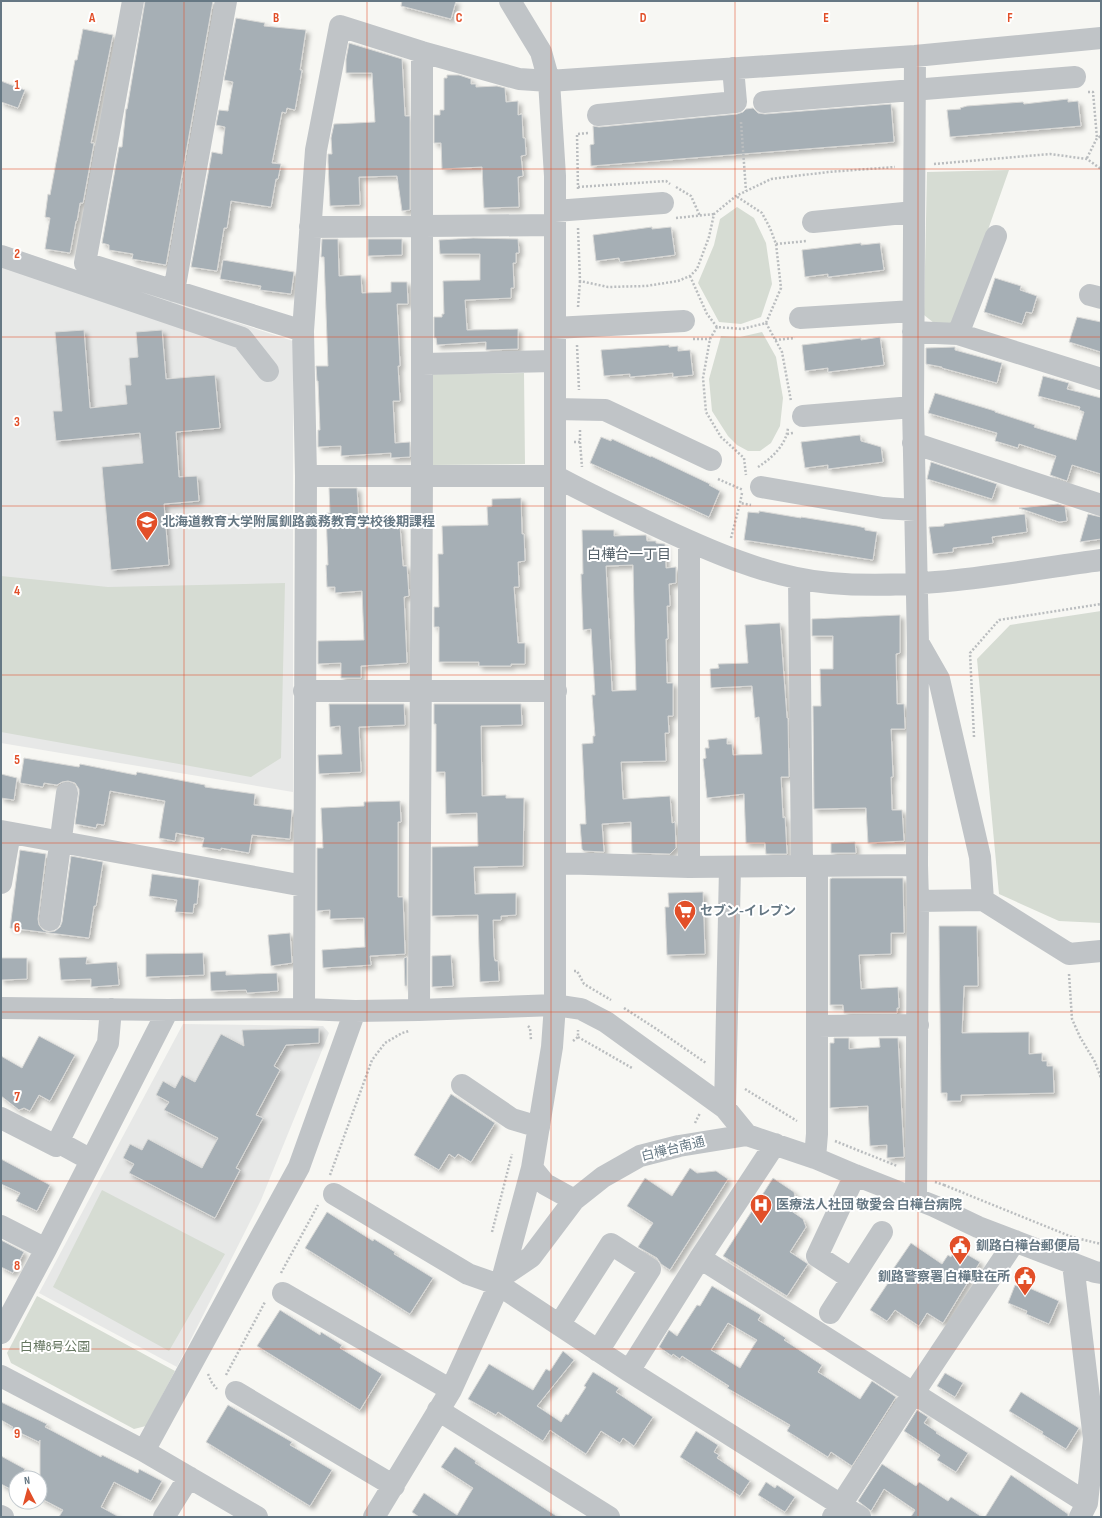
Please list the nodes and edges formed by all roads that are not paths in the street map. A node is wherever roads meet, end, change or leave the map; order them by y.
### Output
1 (133, 1) edge
2 (226, 1) edge
3 (510, 1) edge
4 (1101, 38) edge
5 (422, 52) junction
6 (915, 56) junction
7 (733, 68) junction
8 (549, 81) junction
9 (1080, 85) road end
10 (915, 90) junction
11 (764, 102) dead end
12 (596, 124) road end
13 (663, 203) dead end
14 (914, 212) junction
15 (555, 218) junction
16 (812, 222) dead end
17 (422, 226) junction
18 (310, 227) junction
19 (996, 236) dead end
20 (1, 256) edge
21 (174, 291) junction
22 (800, 318) dead end
23 (913, 322) junction
24 (555, 328) junction
25 (685, 330) road end
26 (302, 331) junction
27 (958, 334) junction
28 (555, 361) junction
29 (423, 364) junction
30 (268, 371) dead end
31 (1101, 379) edge
32 (913, 407) junction
33 (555, 409) junction
34 (794, 420) road end
35 (913, 443) junction
36 (712, 460) dead end
37 (306, 476) junction
38 (422, 476) junction
39 (555, 476) junction
40 (754, 492) road end
41 (1101, 505) edge
42 (915, 510) junction
43 (689, 542) junction
44 (1101, 560) edge
45 (798, 579) junction
46 (917, 583) junction
47 (918, 643) junction
48 (304, 691) junction
49 (556, 691) junction
50 (421, 692) junction
51 (67, 793) dead end
52 (5, 832) edge
53 (61, 842) junction
54 (555, 864) junction
55 (917, 865) junction
56 (810, 866) junction
57 (689, 867) junction
58 (730, 867) junction
59 (1, 883) edge
60 (304, 886) junction
61 (983, 900) junction
62 (918, 901) junction
63 (50, 920) dead end
64 (1101, 951) edge
65 (555, 1005) junction
66 (1, 1008) edge
67 (111, 1009) junction
68 (304, 1009) junction
69 (168, 1010) junction
70 (355, 1010) junction
71 (419, 1010) junction
72 (918, 1025) junction
73 (817, 1026) junction
74 (462, 1085) dead end
75 (725, 1108) junction
76 (1, 1118) edge
77 (539, 1126) junction
78 (747, 1135) junction
79 (58, 1142) junction
80 (775, 1144) junction
81 (815, 1158) junction
82 (91, 1160) junction
83 (532, 1168) junction
84 (855, 1175) junction
85 (334, 1194) dead end
86 (574, 1200) junction
87 (925, 1202) junction
88 (1, 1226) edge
89 (882, 1232) dead end
90 (1015, 1242) junction
91 (46, 1249) junction
92 (700, 1258) junction
93 (1073, 1264) junction
94 (1101, 1273) edge
95 (852, 1279) junction
96 (501, 1281) junction
97 (283, 1293) dead end
98 (830, 1313) dead end
99 (560, 1325) junction
100 (1, 1333) edge
101 (598, 1351) junction
102 (629, 1371) junction
103 (1, 1376) edge
104 (451, 1390) junction
105 (236, 1392) dead end
106 (913, 1394) junction
107 (438, 1410) junction
108 (144, 1451) junction
109 (189, 1477) junction
110 (394, 1486) junction
111 (1083, 1510) edge
112 (837, 1511) edge
113 (164, 1517) edge
114 (257, 1517) edge
115 (374, 1517) edge
116 (609, 1517) edge
117 (860, 1517) edge

1 - 21 street
2 - 21 street
3 - 8 street
4 - 6 street
5 - 8 street
5 - 17 street
5 - 18 street
6 - 7 street
6 - 10 street
7 - 8 street
7 - 12 street
8 - 15 street
9 - 10 street
10 - 11 street
10 - 14 street
13 - 15 street
14 - 16 street
14 - 23 street
15 - 17 street
15 - 24 street
17 - 18 street
17 - 29 street
18 - 26 street
19 - 27 street
20 - 30 street
21 - 26 street
22 - 23 street
23 - 27 street
23 - 32 street
24 - 25 street
24 - 28 street
26 - 37 street
27 - 31 street
28 - 29 street
28 - 33 street
29 - 38 street
32 - 34 street
32 - 35 street
33 - 36 street
33 - 39 street
35 - 41 street
35 - 42 street
37 - 38 street
37 - 48 street
38 - 39 street
38 - 50 street
39 - 43 street
39 - 49 street
40 - 42 street
42 - 46 street
43 - 45 street
43 - 57 street
44 - 46 street
45 - 46 street
45 - 56 street
46 - 47 street
47 - 55 street
47 - 61 street
48 - 50 street
48 - 60 street
49 - 50 street
49 - 54 street
50 - 71 street
51 - 53 street
52 - 53 street
52 - 59 street
53 - 60 street
53 - 63 street
54 - 57 street
54 - 65 street
55 - 56 street
55 - 62 street
56 - 58 street
56 - 73 street
57 - 58 street
58 - 75 street
60 - 68 street
61 - 62 street
61 - 64 street
62 - 72 street
65 - 71 street
65 - 75 street
65 - 77 street
66 - 67 street
67 - 69 street
67 - 79 street
68 - 69 street
68 - 70 street
69 - 82 street
70 - 71 street
70 - 108 street
72 - 73 street
72 - 87 street
73 - 81 street
74 - 77 street
75 - 78 street
76 - 79 street
77 - 83 street
78 - 80 street
78 - 86 street, 白樺台南通
79 - 82 street
80 - 81 street
80 - 92 street
81 - 84 street
82 - 91 street
83 - 86 street
83 - 96 street
84 - 87 street
84 - 95 street
85 - 96 street
86 - 96 street, 白樺台南通
87 - 90 street
88 - 91 street
89 - 95 street
90 - 93 street
90 - 106 street
91 - 100 street
92 - 102 street
92 - 106 street
93 - 94 street
93 - 111 street
95 - 98 street
96 - 99 street
96 - 104 street
97 - 104 street
99 - 101 street
99 - 101 street
101 - 102 street
102 - 112 street
103 - 108 street
104 - 107 street
105 - 110 street
106 - 111 street
106 - 112 street
107 - 110 street
107 - 116 street
108 - 109 street
109 - 113 street
109 - 114 street
110 - 115 street
112 - 117 street

